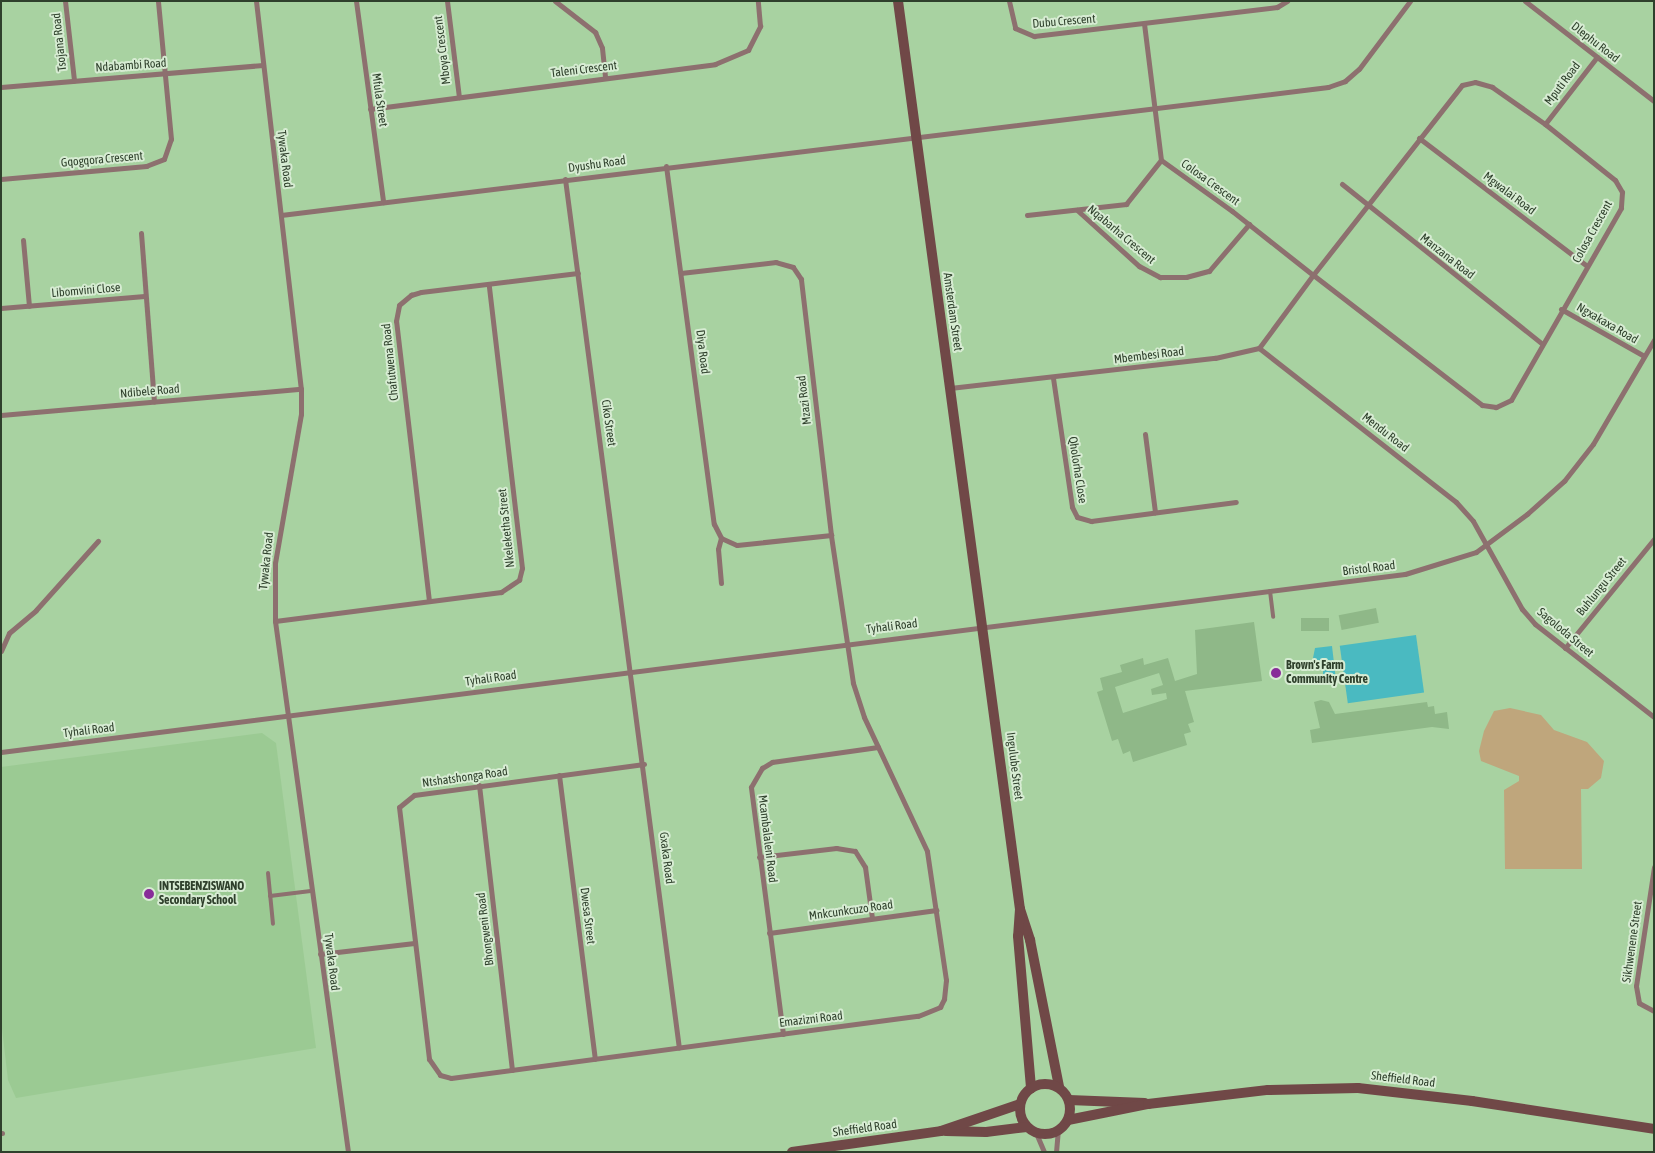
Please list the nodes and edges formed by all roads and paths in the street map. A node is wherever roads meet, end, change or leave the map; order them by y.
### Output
1 (66, 1) edge
2 (158, 1) edge
3 (256, 1) edge
4 (356, 1) edge
5 (447, 1) edge
6 (555, 1) edge
7 (758, 1) edge
8 (898, 1) edge
9 (1009, 1) edge
10 (1287, 1) edge
11 (1410, 1) edge
12 (1525, 1) edge
13 (1144, 24) junction
14 (1596, 56) junction
15 (263, 66) junction
16 (165, 74) junction
17 (606, 77) junction
18 (74, 80) junction
19 (1, 87) edge
20 (459, 97) junction
21 (1654, 101) edge
22 (1153, 107) junction
23 (370, 109) junction
24 (1545, 124) junction
25 (915, 135) junction
26 (1419, 138) junction
27 (1161, 160) junction
28 (666, 166) junction
29 (1, 179) edge
30 (565, 179) junction
31 (1342, 184) dead end
32 (383, 202) junction
33 (1368, 208) junction
34 (1077, 210) junction
35 (281, 215) junction
36 (1027, 215) dead end
37 (1249, 224) junction
38 (141, 233) dead end
39 (23, 240) dead end
40 (1586, 265) junction
41 (578, 273) junction
42 (681, 273) junction
43 (1313, 275) junction
44 (489, 286) junction
45 (144, 296) junction
46 (29, 306) junction
47 (1, 308) edge
48 (1561, 309) junction
49 (1654, 340) edge
50 (1541, 343) junction
51 (1259, 348) junction
52 (1644, 356) junction
53 (1053, 378) junction
54 (950, 388) junction
55 (301, 389) junction
56 (154, 402) junction
57 (1, 415) edge
58 (1145, 434) dead end
59 (1236, 502) dead end
60 (1155, 512) junction
61 (831, 535) junction
62 (721, 538) junction
63 (1654, 539) edge
64 (98, 541) dead end
65 (1487, 544) junction
66 (721, 583) dead end
67 (1270, 591) junction
68 (429, 601) junction
69 (1273, 617) dead end
70 (275, 621) junction
71 (983, 626) junction
72 (847, 643) junction
73 (1565, 648) junction
74 (1, 651) edge
75 (631, 670) junction
76 (288, 717) junction
77 (1654, 717) edge
78 (878, 747) junction
79 (1, 752) edge
80 (644, 764) junction
81 (559, 775) junction
82 (479, 785) junction
83 (759, 857) junction
84 (1654, 867) edge
85 (268, 873) dead end
86 (311, 891) junction
87 (270, 896) junction
88 (1020, 909) junction
89 (936, 910) junction
90 (872, 918) junction
91 (273, 924) dead end
92 (770, 933) junction
93 (414, 942) junction
94 (320, 954) junction
95 (1654, 1011) edge
96 (783, 1034) junction
97 (679, 1048) junction
98 (595, 1059) junction
99 (512, 1070) junction
100 (1059, 1087) junction
101 (1031, 1088) junction
102 (1069, 1100) junction
103 (1020, 1104) junction
104 (1148, 1104) junction
105 (1068, 1120) junction
106 (1654, 1129) edge
107 (1032, 1130) junction
108 (942, 1131) junction
109 (1058, 1131) junction
110 (348, 1152) edge
111 (792, 1152) edge
112 (1044, 1152) edge
113 (1056, 1152) edge

1 - 18 street, Tsojana Road
2 - 16 street, Gqogqora Crescent
3 - 15 street, Tywaka Road
4 - 23 street, Mfula Street
5 - 20 street, Mboya Crescent
6 - 17 street
7 - 17 street, Taleni Crescent
8 - 25 street, Amsterdam Street
9 - 13 street, Dubu Crescent
10 - 13 street, Dubu Crescent
11 - 22 street, Dyushu Road
12 - 14 street, Dlephu Road
13 - 22 street
14 - 21 street, Dlephu Road
14 - 24 street, Mputi Road
15 - 16 street, Ndabambi Road
15 - 35 street, Tywaka Road
16 - 18 street, Ndabambi Road
16 - 29 street, Gqogqora Crescent
17 - 20 street, Taleni Crescent
18 - 19 street, Ndabambi Road
20 - 23 street, Taleni Crescent
22 - 25 street, Dyushu Road
22 - 27 street, Colosa Crescent
23 - 32 street, Mfula Street
24 - 26 street, Colosa Crescent
24 - 40 street, Colosa Crescent
25 - 28 street, Dyushu Road
25 - 54 street, Amsterdam Street
26 - 33 street, Colosa Crescent
26 - 40 street, Mgwalai Road
27 - 34 street, Nqabarha Crescent
27 - 37 street, Colosa Crescent
28 - 30 street, Dyushu Road
28 - 42 street, Diya Road
30 - 32 street, Dyushu Road
30 - 41 street, Ciko Street
31 - 33 street, Manzana Road
32 - 35 street, Dyushu Road
33 - 43 street, Colosa Crescent
33 - 50 street, Manzana Road
34 - 36 street, Nqabarha Crescent
34 - 37 street, Nqabarha Crescent
35 - 55 street, Tywaka Road
37 - 43 street, Colosa Crescent
38 - 45 street
39 - 46 street
40 - 48 street, Colosa Crescent
41 - 44 street, Chafutwena Road
41 - 75 street, Ciko Street
42 - 61 street, Mzazi Road
42 - 62 street, Diya Road
43 - 50 street, Colosa Crescent
43 - 51 street
44 - 68 street, Nkeleketha Street
44 - 68 street, Chafutwena Road
45 - 46 street, Libomvini Close
45 - 56 street
46 - 47 street, Libomvini Close
48 - 50 street, Colosa Crescent
48 - 52 street, Ngxakaxa Road
49 - 52 street, Bristol Road
51 - 53 street, Mbembesi Road
51 - 65 street, Mendu Road
52 - 65 street, Bristol Road
53 - 54 street, Mbembesi Road
53 - 60 street, Qholorha Close
54 - 71 street, Amsterdam Street
55 - 56 street, Ndibele Road
55 - 70 street, Tywaka Road
56 - 57 street, Ndibele Road
58 - 60 street
59 - 60 street, Qholorha Close
61 - 62 street
61 - 72 street, Mzazi Road
62 - 66 street, Diya Road
63 - 73 street, Buhlungu Street
64 - 74 street
65 - 67 street, Bristol Road
65 - 73 street, Sagoloda Street
67 - 69 lane
67 - 71 street, Bristol Road
68 - 70 street, Nkeleketha Street
70 - 76 street, Tywaka Road
71 - 72 street, Tyhali Road
71 - 88 street, Ingulube Street
72 - 75 street, Tyhali Road
72 - 78 street, Emazizni Road
73 - 77 street, Sagoloda Street
75 - 76 street, Tyhali Road
75 - 80 street, Gxaka Road
76 - 79 street, Tyhali Road
76 - 86 street, Tywaka Road
78 - 83 street, Mcambalaleni Road
78 - 89 street, Emazizni Road
80 - 81 street, Ntshatshonga Road
80 - 97 street, Gxaka Road
81 - 82 street, Ntshatshonga Road
81 - 98 street, Dwesa Street
82 - 93 street, Ntshatshonga Road
82 - 99 street, Bhongweni Road
83 - 90 street
83 - 92 street, Mcambalaleni Road
84 - 95 street, Sikhwenene Street
85 - 87 lane
86 - 87 lane
86 - 94 street, Tywaka Road
87 - 91 lane
88 - 100 street, Ingulube Street
88 - 101 street, Ingulube Street
89 - 90 street, Mnkcunkcuzo Road
89 - 96 street, Emazizni Road
90 - 92 street, Mnkcunkcuzo Road
92 - 96 street, Mcambalaleni Road
93 - 94 street
93 - 99 street, Emazizni Road
94 - 110 street, Tywaka Road
96 - 97 street, Emazizni Road
97 - 98 street, Emazizni Road
98 - 99 street, Emazizni Road
100 - 101 street
100 - 102 street
101 - 103 street
102 - 104 street, Sheffield Road
102 - 105 street
103 - 107 street
103 - 108 street, Sheffield Road
104 - 105 street, Sheffield Road
104 - 106 street, Sheffield Road
105 - 109 street
107 - 108 street, Sheffield Road
107 - 109 street
107 - 112 street
108 - 111 street, Sheffield Road
109 - 113 street

